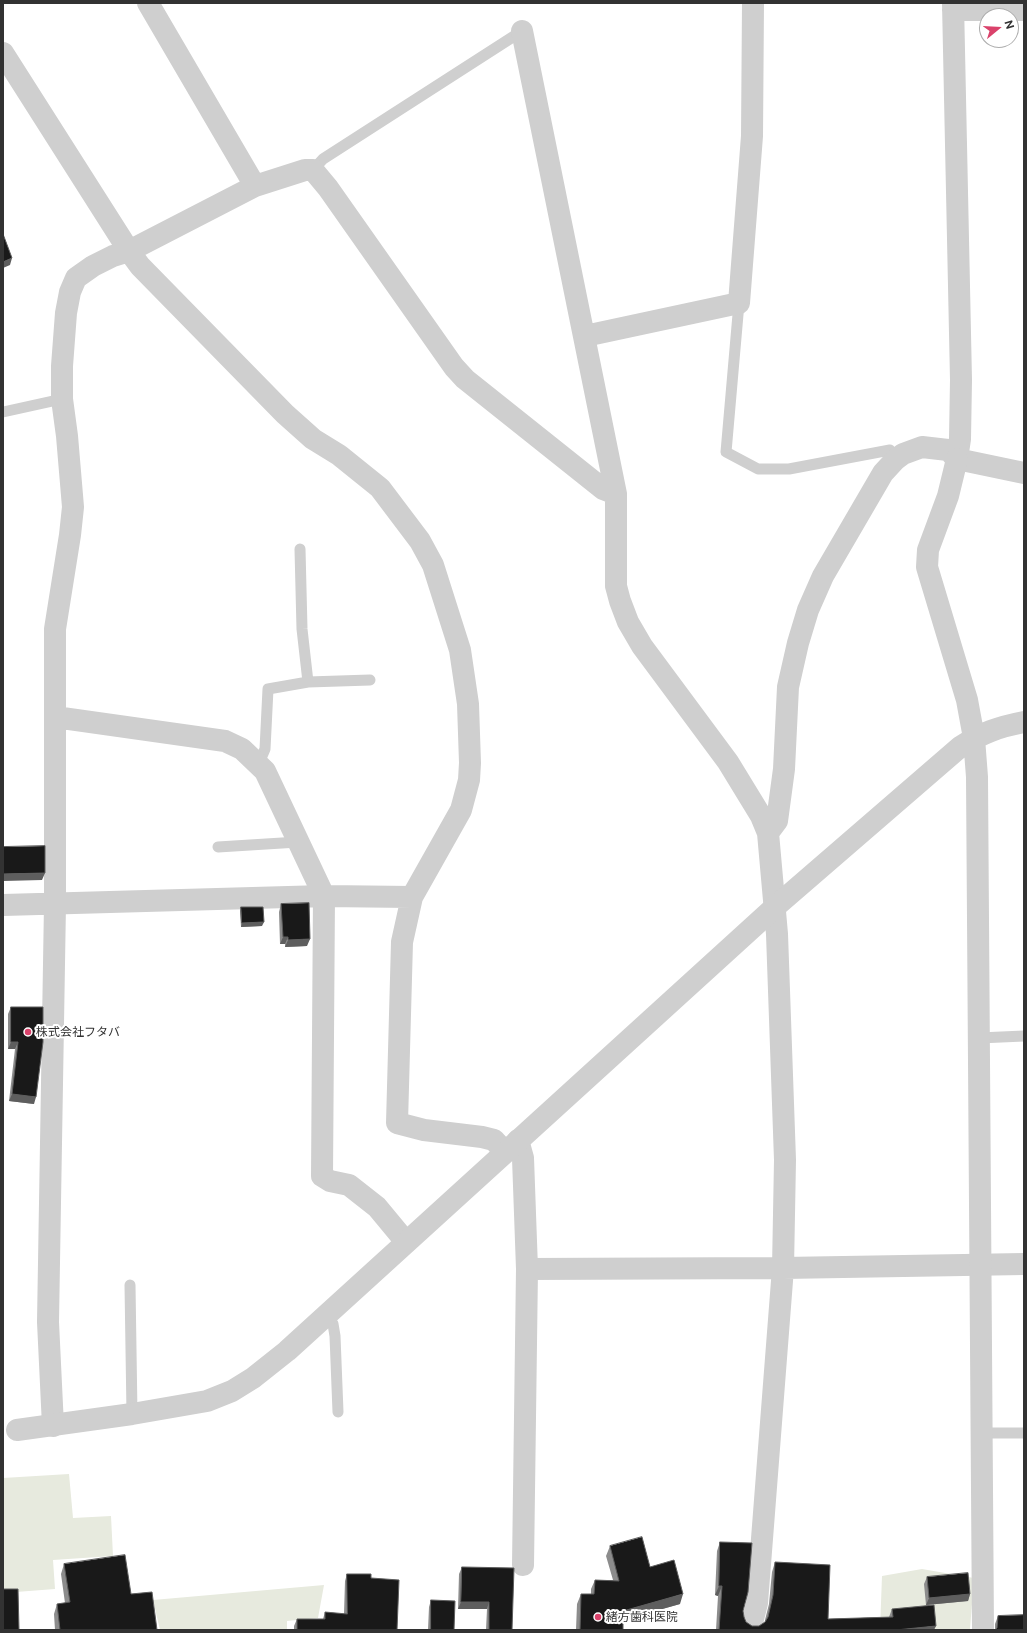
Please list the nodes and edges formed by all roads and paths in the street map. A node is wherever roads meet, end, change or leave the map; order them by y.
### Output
1 (148, 3) edge
2 (753, 3) edge
3 (953, 6) edge
4 (1024, 10) edge
5 (522, 31) joint
6 (3, 53) edge
7 (313, 170) junction
8 (255, 186) junction
9 (129, 252) junction
10 (739, 303) junction
11 (585, 336) junction
12 (62, 399) junction
13 (3, 412) edge
14 (896, 452) junction
15 (957, 459) junction
16 (1024, 473) edge
17 (616, 494) junction
18 (300, 550) dead end
19 (370, 680) dead end
20 (308, 682) junction
21 (55, 717) junction
22 (1024, 722) edge
23 (974, 738) junction
24 (257, 762) junction
25 (768, 833) junction
26 (298, 842) junction
27 (218, 847) dead end
28 (324, 896) junction
29 (412, 897) junction
30 (55, 904) junction
31 (3, 905) edge
32 (775, 907) junction
33 (1024, 1036) edge
34 (979, 1038) junction
35 (511, 1146) junction
36 (406, 1242) junction
37 (981, 1264) junction
38 (1024, 1264) edge
39 (783, 1268) junction
40 (527, 1269) junction
41 (130, 1285) dead end
42 (325, 1316) junction
43 (338, 1412) dead end
44 (132, 1414) junction
45 (53, 1426) junction
46 (10, 1430) edge
47 (982, 1433) junction
48 (1024, 1434) edge
49 (523, 1565) dead end
50 (751, 1626) edge
51 (983, 1630) edge

1 - 8 street
2 - 10 street
3 - 4 street
3 - 15 street
5 - 7 lane
5 - 11 street
6 - 9 street
7 - 8 street
7 - 17 street
8 - 9 street
9 - 12 street
9 - 29 street
10 - 11 street
10 - 14 lane
11 - 17 street
12 - 13 lane
12 - 21 street
14 - 15 street
14 - 25 street
15 - 16 street
15 - 23 street
17 - 25 street
18 - 20 lane
19 - 20 lane
20 - 24 lane
21 - 24 street
21 - 30 street
22 - 23 street
23 - 32 street
23 - 34 street
24 - 26 street
25 - 32 street
26 - 27 lane
26 - 28 street
28 - 29 street
28 - 30 street
28 - 36 street
29 - 35 street
30 - 31 street
30 - 45 street
32 - 35 street
32 - 39 street
33 - 34 lane
34 - 37 street
35 - 36 street
35 - 40 street
36 - 42 street
37 - 38 street
37 - 39 street
37 - 47 street
39 - 40 street
39 - 50 street
40 - 49 street
41 - 44 lane
42 - 43 lane
42 - 44 street
44 - 45 street
45 - 46 street
47 - 48 lane
47 - 51 street

